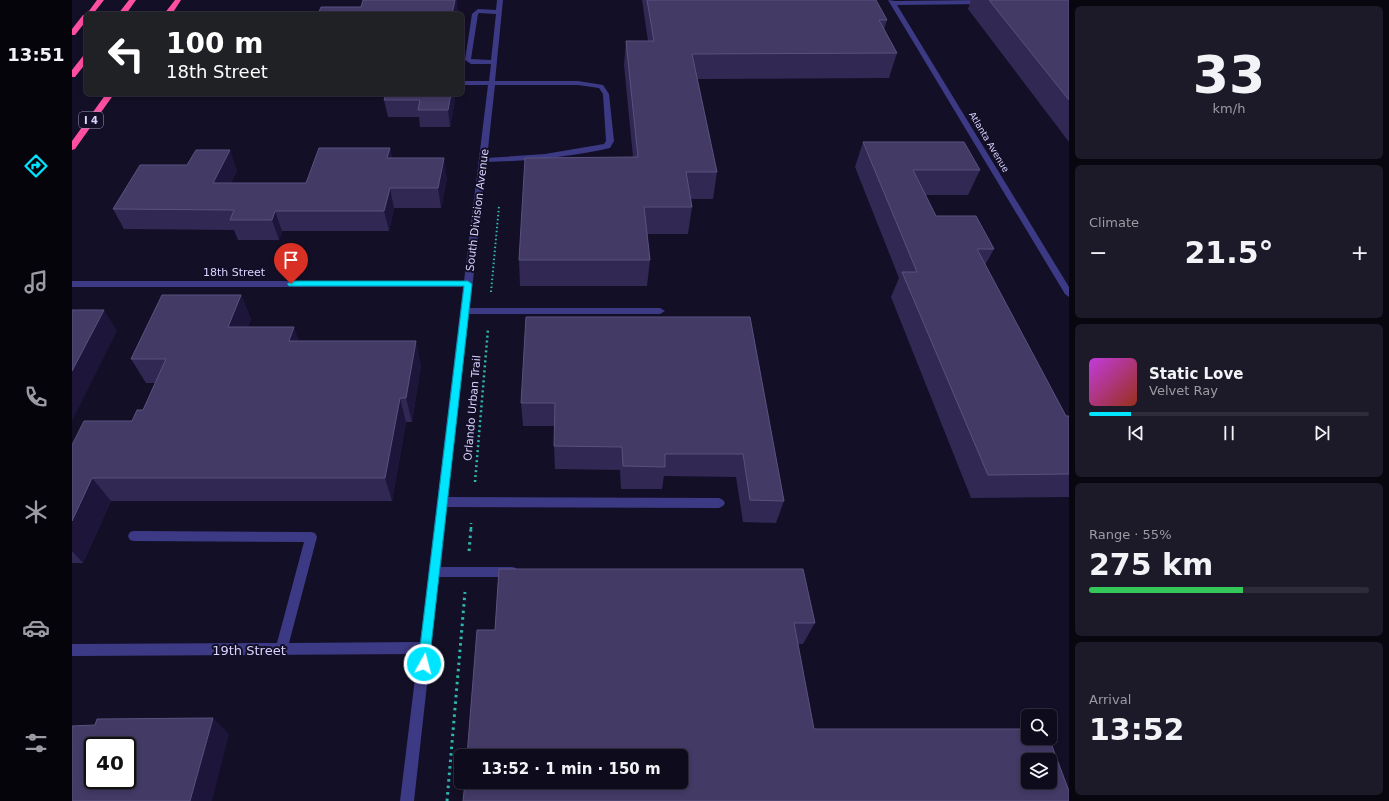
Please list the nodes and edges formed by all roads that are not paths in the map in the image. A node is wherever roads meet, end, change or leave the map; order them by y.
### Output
1 (101, 0) edge
2 (133, 0) edge
3 (178, 0) edge
4 (500, 0) edge
5 (892, 2) edge
6 (992, 2) edge
7 (91, 12) edge
8 (124, 12) edge
9 (169, 12) edge
10 (499, 12) junction
11 (84, 19) edge
12 (72, 34) edge
13 (84, 60) edge
14 (494, 62) junction
15 (72, 75) edge
16 (464, 83) edge
17 (492, 83) junction
18 (109, 96) edge
19 (72, 147) edge
20 (483, 160) junction
21 (72, 284) edge
22 (468, 284) junction
23 (1069, 294) edge
24 (465, 311) junction
25 (660, 311) dead end
26 (443, 502) junction
27 (719, 503) dead end
28 (134, 536) dead end
29 (434, 572) junction
30 (525, 572) edge
31 (425, 648) junction
32 (72, 650) edge
33 (281, 650) junction
34 (407, 801) edge

1 - 7 highway
2 - 8 highway
3 - 9 highway
4 - 10 street, South Division Avenue
5 - 6 street
5 - 23 street, Atlanta Avenue
10 - 14 street, South Division Avenue
10 - 14 street
11 - 12 highway
13 - 15 highway
14 - 17 street, South Division Avenue
16 - 17 street
17 - 20 street, South Division Avenue
17 - 20 street
18 - 19 highway, I 4
20 - 22 street, South Division Avenue
21 - 22 street, 18th Street
22 - 24 street, South Division Avenue
24 - 25 street
24 - 26 street, South Division Avenue
26 - 27 street
26 - 29 street, South Division Avenue
28 - 33 street
29 - 30 street
29 - 31 street, South Division Avenue
31 - 33 street, 19th Street
31 - 34 street, South Division Avenue
32 - 33 street, 19th Street

